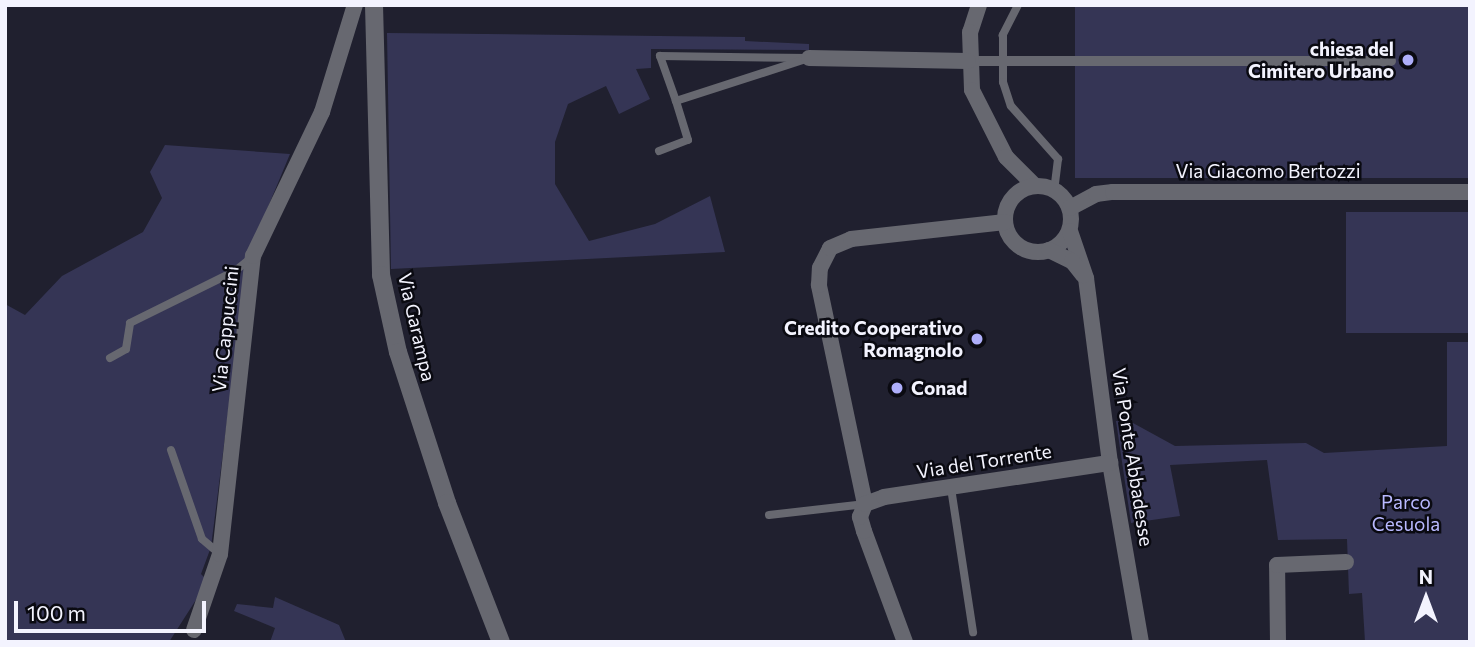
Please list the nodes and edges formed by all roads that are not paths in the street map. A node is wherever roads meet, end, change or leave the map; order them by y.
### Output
1 (355, 5) edge
2 (373, 5) edge
3 (979, 5) edge
4 (1018, 5) edge
5 (808, 58) junction
6 (968, 61) junction
7 (1391, 61) dead end
8 (1001, 62) junction
9 (676, 101) junction
10 (659, 151) dead end
11 (1006, 157) junction
12 (1035, 186) junction
13 (1054, 190) junction
14 (1470, 192) edge
15 (1010, 201) junction
16 (1070, 208) junction
17 (1005, 222) junction
18 (1070, 231) junction
19 (1049, 250) junction
20 (253, 256) junction
21 (1086, 278) junction
22 (110, 358) dead end
23 (171, 450) dead end
24 (1110, 463) junction
25 (951, 488) junction
26 (865, 505) junction
27 (769, 515) dead end
28 (222, 555) junction
29 (1346, 562) dead end
30 (194, 630) dead end
31 (973, 632) dead end
32 (501, 642) edge
33 (905, 642) edge
34 (1141, 642) edge
35 (1278, 642) edge

1 - 20 street, Via Cappuccini
2 - 32 street, Via Garampa
3 - 6 street
4 - 8 lane
5 - 6 street
5 - 9 lane
5 - 9 lane
6 - 8 street
6 - 11 street
7 - 8 street
8 - 13 lane
9 - 10 lane
11 - 12 street
11 - 15 street
12 - 13 street
12 - 15 street
13 - 16 street
14 - 16 street, Via Giacomo Bertozzi
15 - 17 street
16 - 18 street
17 - 19 street
17 - 26 street
18 - 19 street
18 - 21 street, Via Ponte Abbadesse
19 - 21 street
20 - 22 lane
20 - 28 street, Via Cappuccini
21 - 24 street, Via Ponte Abbadesse
23 - 28 lane
24 - 25 street, Via del Torrente
24 - 34 street, Via Ponte Abbadesse
25 - 26 street, Via del Torrente
25 - 31 lane
26 - 27 lane, Via del Torrente
26 - 33 street
28 - 30 street, Via Cappuccini
29 - 35 street

